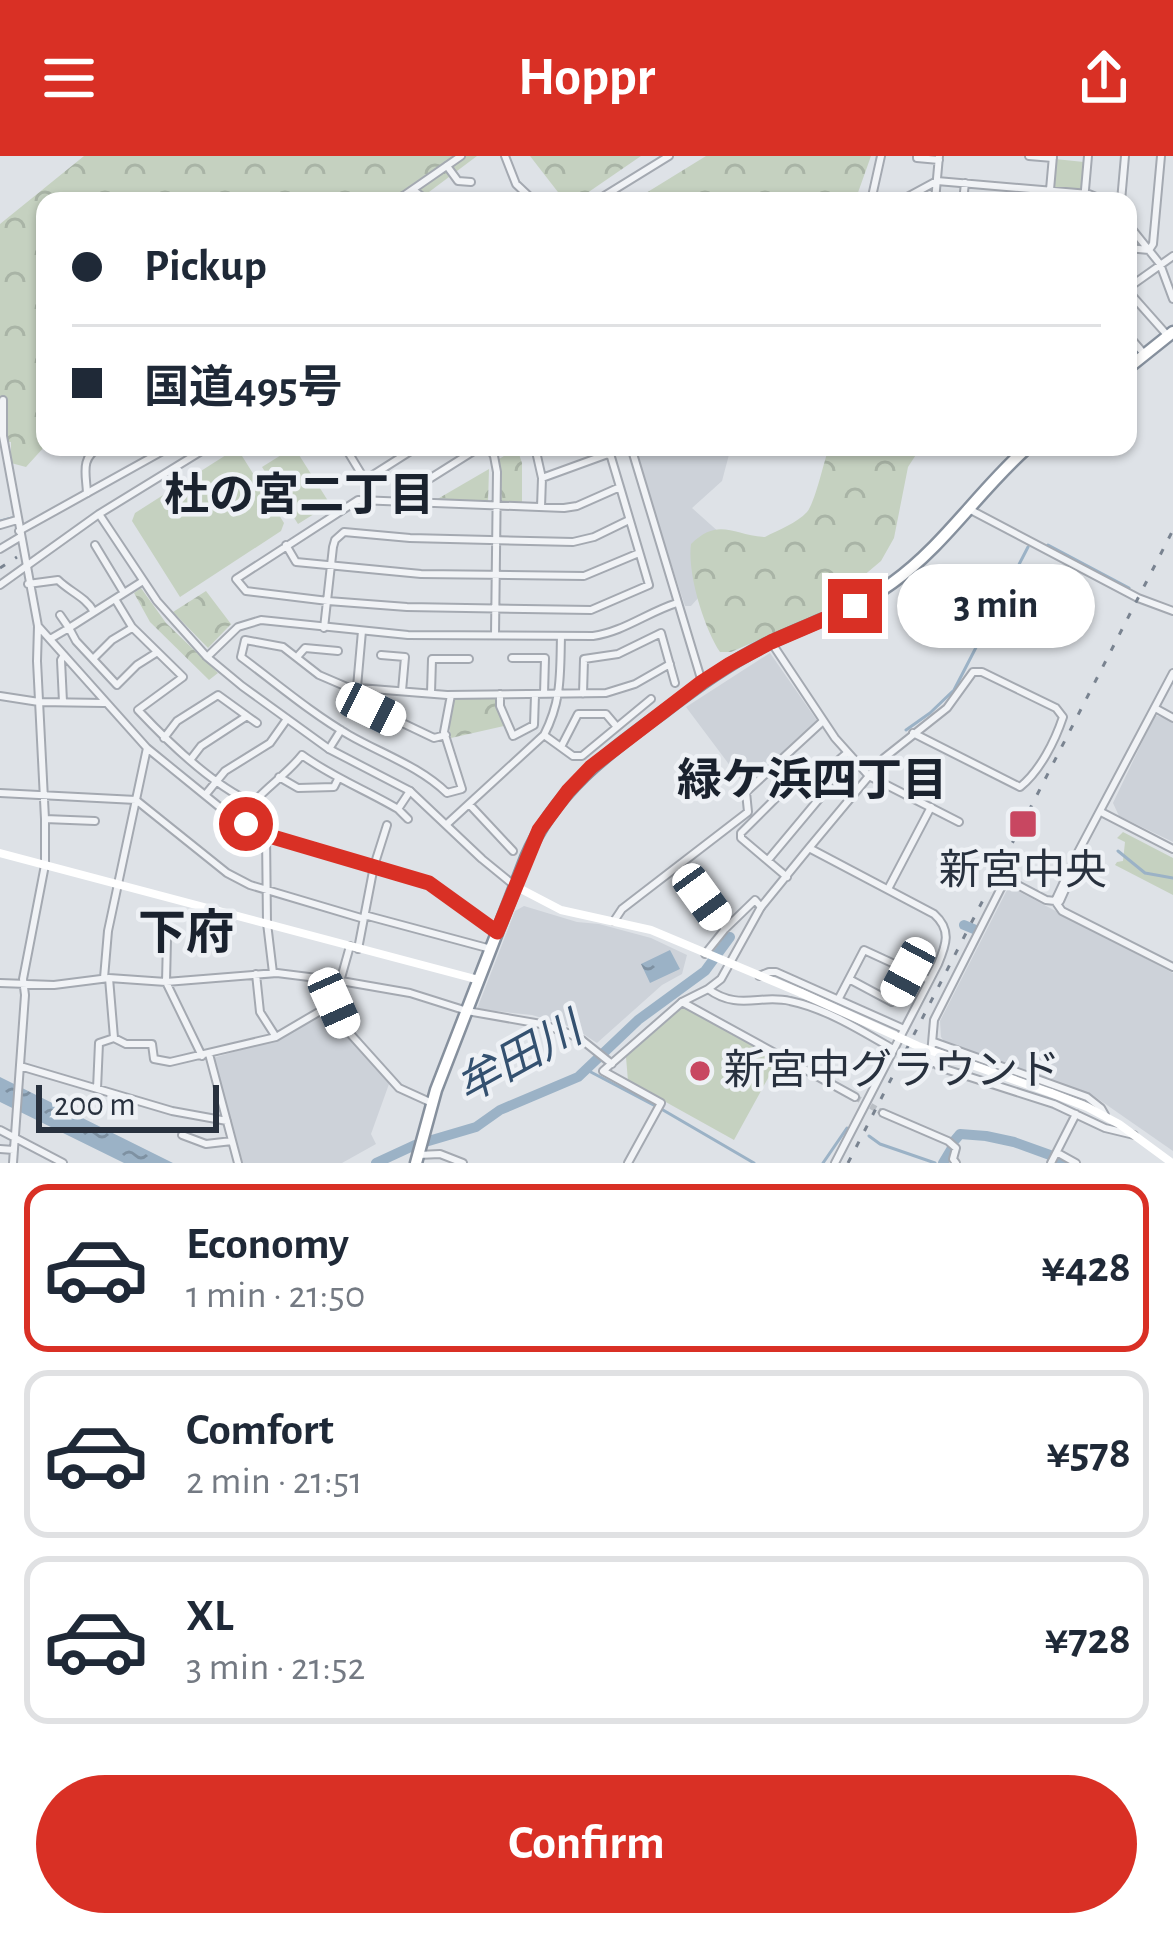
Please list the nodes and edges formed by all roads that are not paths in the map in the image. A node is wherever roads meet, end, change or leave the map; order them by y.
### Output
1 (461, 156) edge
2 (505, 156) edge
3 (669, 156) edge
4 (881, 156) edge
5 (917, 156) edge
6 (1029, 156) edge
7 (1088, 156) edge
8 (1125, 156) edge
9 (1161, 156) edge
10 (1053, 157) edge
11 (939, 158) edge
12 (447, 166) junction
13 (937, 181) junction
14 (471, 182) dead end
15 (965, 184) junction
16 (413, 190) junction
17 (1050, 190) junction
18 (410, 192) edge
19 (416, 192) edge
20 (524, 192) edge
21 (611, 192) edge
22 (873, 192) edge
23 (917, 192) edge
24 (936, 192) edge
25 (964, 192) edge
26 (1060, 192) edge
27 (1084, 192) edge
28 (1122, 192) edge
29 (1137, 235) edge
30 (1137, 249) edge
31 (1149, 250) junction
32 (1173, 256) edge
33 (1160, 264) junction
34 (1137, 283) edge
35 (1137, 299) edge
36 (1173, 299) edge
37 (1171, 334) edge
38 (1137, 345) edge
39 (1145, 355) junction
40 (1137, 361) edge
41 (3, 400) edge
42 (90, 456) edge
43 (152, 456) edge
44 (193, 456) edge
45 (352, 456) edge
46 (403, 456) edge
47 (469, 456) edge
48 (494, 456) edge
49 (538, 456) edge
50 (602, 456) edge
51 (610, 456) edge
52 (634, 456) edge
53 (1019, 456) edge
54 (542, 478) junction
55 (620, 487) junction
56 (87, 494) junction
57 (423, 504) junction
58 (496, 506) junction
59 (541, 507) junction
60 (968, 508) junction
61 (99, 514) junction
62 (17, 520) junction
63 (629, 520) junction
64 (0, 525) edge
65 (20, 534) junction
66 (496, 540) junction
67 (95, 545) dead end
68 (286, 545) junction
69 (0, 549) edge
70 (639, 553) junction
71 (331, 566) junction
72 (25, 567) junction
73 (496, 574) junction
74 (142, 581) junction
75 (28, 584) junction
76 (0, 585) edge
77 (124, 592) junction
78 (115, 599) junction
79 (328, 602) junction
80 (677, 603) junction
81 (495, 609) junction
82 (1173, 611) edge
83 (94, 612) junction
84 (60, 615) dead end
85 (38, 626) junction
86 (132, 627) junction
87 (69, 628) junction
88 (324, 628) junction
89 (362, 631) junction
90 (495, 635) junction
91 (561, 636) junction
92 (50, 639) junction
93 (771, 642) junction
94 (338, 651) dead end
95 (157, 652) junction
96 (64, 655) junction
97 (381, 655) dead end
98 (207, 657) junction
99 (297, 657) junction
100 (512, 658) dead end
101 (93, 659) junction
102 (469, 659) dead end
103 (670, 664) junction
104 (1173, 673) edge
105 (702, 682) junction
106 (675, 683) dead end
107 (356, 687) junction
108 (372, 689) junction
109 (403, 691) junction
110 (430, 693) junction
111 (451, 694) junction
112 (500, 694) junction
113 (539, 694) junction
114 (560, 694) junction
115 (583, 694) junction
116 (0, 696) edge
117 (651, 699) dead end
118 (39, 702) junction
119 (63, 702) junction
120 (106, 703) junction
121 (1155, 709) junction
122 (248, 716) junction
123 (1173, 718) edge
124 (287, 719) junction
125 (824, 721) junction
126 (257, 722) dead end
127 (617, 727) junction
128 (341, 730) junction
129 (913, 733) junction
130 (446, 735) junction
131 (544, 735) junction
132 (164, 738) junction
133 (561, 747) junction
134 (147, 748) junction
135 (329, 749) junction
136 (847, 753) junction
137 (191, 759) junction
138 (821, 775) junction
139 (869, 776) junction
140 (279, 777) junction
141 (338, 779) junction
142 (217, 780) junction
143 (410, 790) junction
144 (0, 793) edge
145 (44, 794) junction
146 (206, 794) junction
147 (136, 800) junction
148 (470, 804) junction
149 (931, 807) junction
150 (398, 809) junction
151 (1101, 812) junction
152 (409, 818) dead end
153 (45, 819) junction
154 (95, 821) dead end
155 (959, 822) dead end
156 (447, 824) junction
157 (388, 825) dead end
158 (266, 835) junction
159 (809, 848) junction
160 (1173, 848) edge
161 (513, 850) dead end
162 (0, 853) edge
163 (768, 860) junction
164 (45, 865) junction
165 (680, 865) junction
166 (374, 866) junction
167 (787, 877) junction
168 (118, 883) junction
169 (515, 886) junction
170 (888, 889) junction
171 (266, 892) junction
172 (1058, 901) junction
173 (761, 907) junction
174 (364, 917) junction
175 (614, 921) junction
176 (267, 923) junction
177 (725, 929) junction
178 (497, 932) junction
179 (167, 939) dead end
180 (354, 948) junction
181 (490, 950) junction
182 (707, 955) junction
183 (725, 963) junction
184 (1173, 965) edge
185 (908, 972) junction
186 (273, 973) junction
187 (256, 974) junction
188 (759, 976) junction
189 (106, 978) junction
190 (850, 979) junction
191 (478, 980) junction
192 (929, 980) junction
193 (341, 981) junction
194 (166, 982) junction
195 (0, 983) edge
196 (23, 984) junction
197 (708, 989) junction
198 (839, 998) junction
199 (682, 1002) junction
200 (334, 1003) junction
201 (467, 1011) junction
202 (904, 1029) junction
203 (276, 1036) junction
204 (114, 1038) junction
205 (934, 1042) junction
206 (893, 1049) junction
207 (206, 1055) junction
208 (913, 1059) dead end
209 (935, 1062) junction
210 (611, 1063) junction
211 (20, 1066) junction
212 (97, 1089) junction
213 (855, 1097) tunnel mouth
214 (432, 1103) junction
215 (883, 1113) tunnel mouth
216 (1076, 1114) junction
217 (1106, 1117) junction
218 (227, 1121) junction
219 (0, 1130) edge
220 (182, 1135) dead end
221 (1138, 1136) junction
222 (14, 1138) junction
223 (232, 1141) junction
224 (0, 1149) edge
225 (14, 1150) junction
226 (1058, 1152) junction
227 (418, 1157) edge
228 (1173, 1160) edge
229 (13, 1163) edge
230 (63, 1163) edge
231 (238, 1163) edge
232 (463, 1163) edge
233 (628, 1163) edge
234 (835, 1163) edge
235 (956, 1163) edge
236 (1052, 1163) edge
237 (1076, 1163) edge

1 - 12 street
2 - 20 street
3 - 21 street
4 - 22 street
5 - 11 street
6 - 10 street
7 - 27 street
8 - 28 street
9 - 31 street
10 - 17 street
11 - 13 street
12 - 14 street
12 - 16 street
13 - 15 street
13 - 23 street
13 - 24 street
15 - 17 street
15 - 25 street
16 - 18 street
16 - 19 street
17 - 26 street
29 - 31 street
30 - 31 street
31 - 33 street
32 - 33 street
33 - 34 street
33 - 36 street
35 - 37 street
37 - 39 highway
38 - 39 street
39 - 40 highway
41 - 62 street
42 - 56 street
43 - 56 street
44 - 61 street
45 - 46 street
47 - 57 street
48 - 58 street
49 - 54 street
50 - 54 street
51 - 55 street
52 - 80 street
53 - 60 highway
54 - 59 street
55 - 59 street
55 - 63 street
56 - 65 street
57 - 58 street
57 - 68 street
58 - 59 street
58 - 66 street
60 - 82 street
60 - 93 highway
61 - 72 street
61 - 74 street
62 - 64 street
62 - 65 street
63 - 66 street
63 - 70 street
65 - 69 street
65 - 72 street
66 - 71 street
66 - 73 street
67 - 77 street
68 - 71 street
68 - 79 street
70 - 73 street
70 - 81 street
71 - 73 street
71 - 79 street
72 - 75 street
72 - 76 street
73 - 81 street
74 - 77 street
74 - 98 street
75 - 83 street
75 - 85 street
77 - 78 street
78 - 83 street
78 - 86 street
79 - 81 street
79 - 88 street
80 - 91 street
80 - 105 street
81 - 90 street
83 - 87 street
84 - 87 street
85 - 92 street
85 - 118 street
86 - 95 street
86 - 101 street
87 - 92 street
87 - 101 street
88 - 89 street
88 - 98 street
89 - 90 street
89 - 107 street
90 - 91 street
91 - 114 street
92 - 96 street
93 - 105 highway
93 - 125 street
94 - 99 street
95 - 101 street
95 - 132 street
96 - 119 street
96 - 120 street
97 - 109 street
98 - 124 street
99 - 107 street
99 - 128 street
100 - 113 street
102 - 110 street
103 - 106 street
103 - 115 street
103 - 115 street
104 - 121 street
105 - 169 highway
107 - 108 street
108 - 109 street
108 - 130 street
109 - 110 street
110 - 111 street
111 - 112 street
111 - 130 street
112 - 113 street
112 - 113 street
113 - 114 street
114 - 115 street
114 - 131 street
116 - 118 street
117 - 127 street
118 - 119 street
118 - 145 street
119 - 120 street
120 - 134 street
121 - 123 street
121 - 151 street
122 - 126 street
122 - 132 street
122 - 137 street
124 - 135 street
124 - 142 street
125 - 136 street
125 - 165 street
127 - 133 street
127 - 133 street
128 - 130 street
128 - 135 street
129 - 129 street
129 - 139 street
131 - 133 street
131 - 148 street
132 - 137 street
134 - 146 street
134 - 147 street
135 - 143 street
136 - 138 street
136 - 139 street
137 - 142 street
138 - 163 street
138 - 163 street
139 - 149 street
139 - 159 street
140 - 141 street
140 - 141 street
140 - 142 street
141 - 150 street
142 - 146 street
143 - 150 street
143 - 156 street
144 - 145 street
145 - 147 street
145 - 153 street
146 - 158 street
147 - 168 street
147 - 171 street
148 - 156 street
148 - 161 street
149 - 155 street
149 - 170 street
150 - 152 street
151 - 160 street
151 - 172 street
153 - 154 street
153 - 164 street
156 - 169 street
157 - 166 street
158 - 166 street
158 - 171 street
159 - 167 street
159 - 170 street
162 - 164 main road
163 - 167 street
164 - 168 main road
164 - 196 street
165 - 175 street
165 - 177 street
166 - 174 street
166 - 178 street
167 - 173 street
168 - 176 main road
168 - 189 street
169 - 175 main road
169 - 178 highway
170 - 192 street
171 - 174 street
171 - 176 street
172 - 184 street
172 - 205 street
173 - 177 street
173 - 183 street
174 - 180 street
174 - 181 street
175 - 182 main road
176 - 180 main road
176 - 186 street
177 - 182 street
178 - 181 highway
179 - 194 street
180 - 191 main road
180 - 193 street
181 - 191 highway
182 - 183 main road
183 - 188 main road
183 - 197 street
185 - 190 street
185 - 190 street
185 - 192 street
186 - 187 street
186 - 193 street
187 - 194 street
187 - 203 street
188 - 198 street
188 - 217 main road, bridge
189 - 194 street
189 - 196 street
189 - 204 street
190 - 198 street
191 - 201 highway
192 - 202 street
193 - 200 street
193 - 201 street
194 - 207 street
195 - 196 street
196 - 211 street
197 - 199 street
197 - 206 street
198 - 202 street
199 - 210 street
199 - 213 street
200 - 203 street
200 - 214 street
201 - 210 street
201 - 214 highway
202 - 206 street
203 - 207 street
204 - 207 street
204 - 212 street
205 - 209 street
205 - 217 street
206 - 234 street
207 - 218 street
208 - 209 street
209 - 216 street
210 - 233 street
211 - 212 street
211 - 222 street
212 - 218 street
214 - 227 highway
215 - 235 street
216 - 221 street
216 - 226 street
217 - 221 main road
218 - 223 street
219 - 222 street
220 - 223 street
221 - 228 main road
222 - 225 street
222 - 230 street
223 - 231 street
224 - 225 street
225 - 229 street
226 - 236 street
226 - 237 street
227 - 232 street

